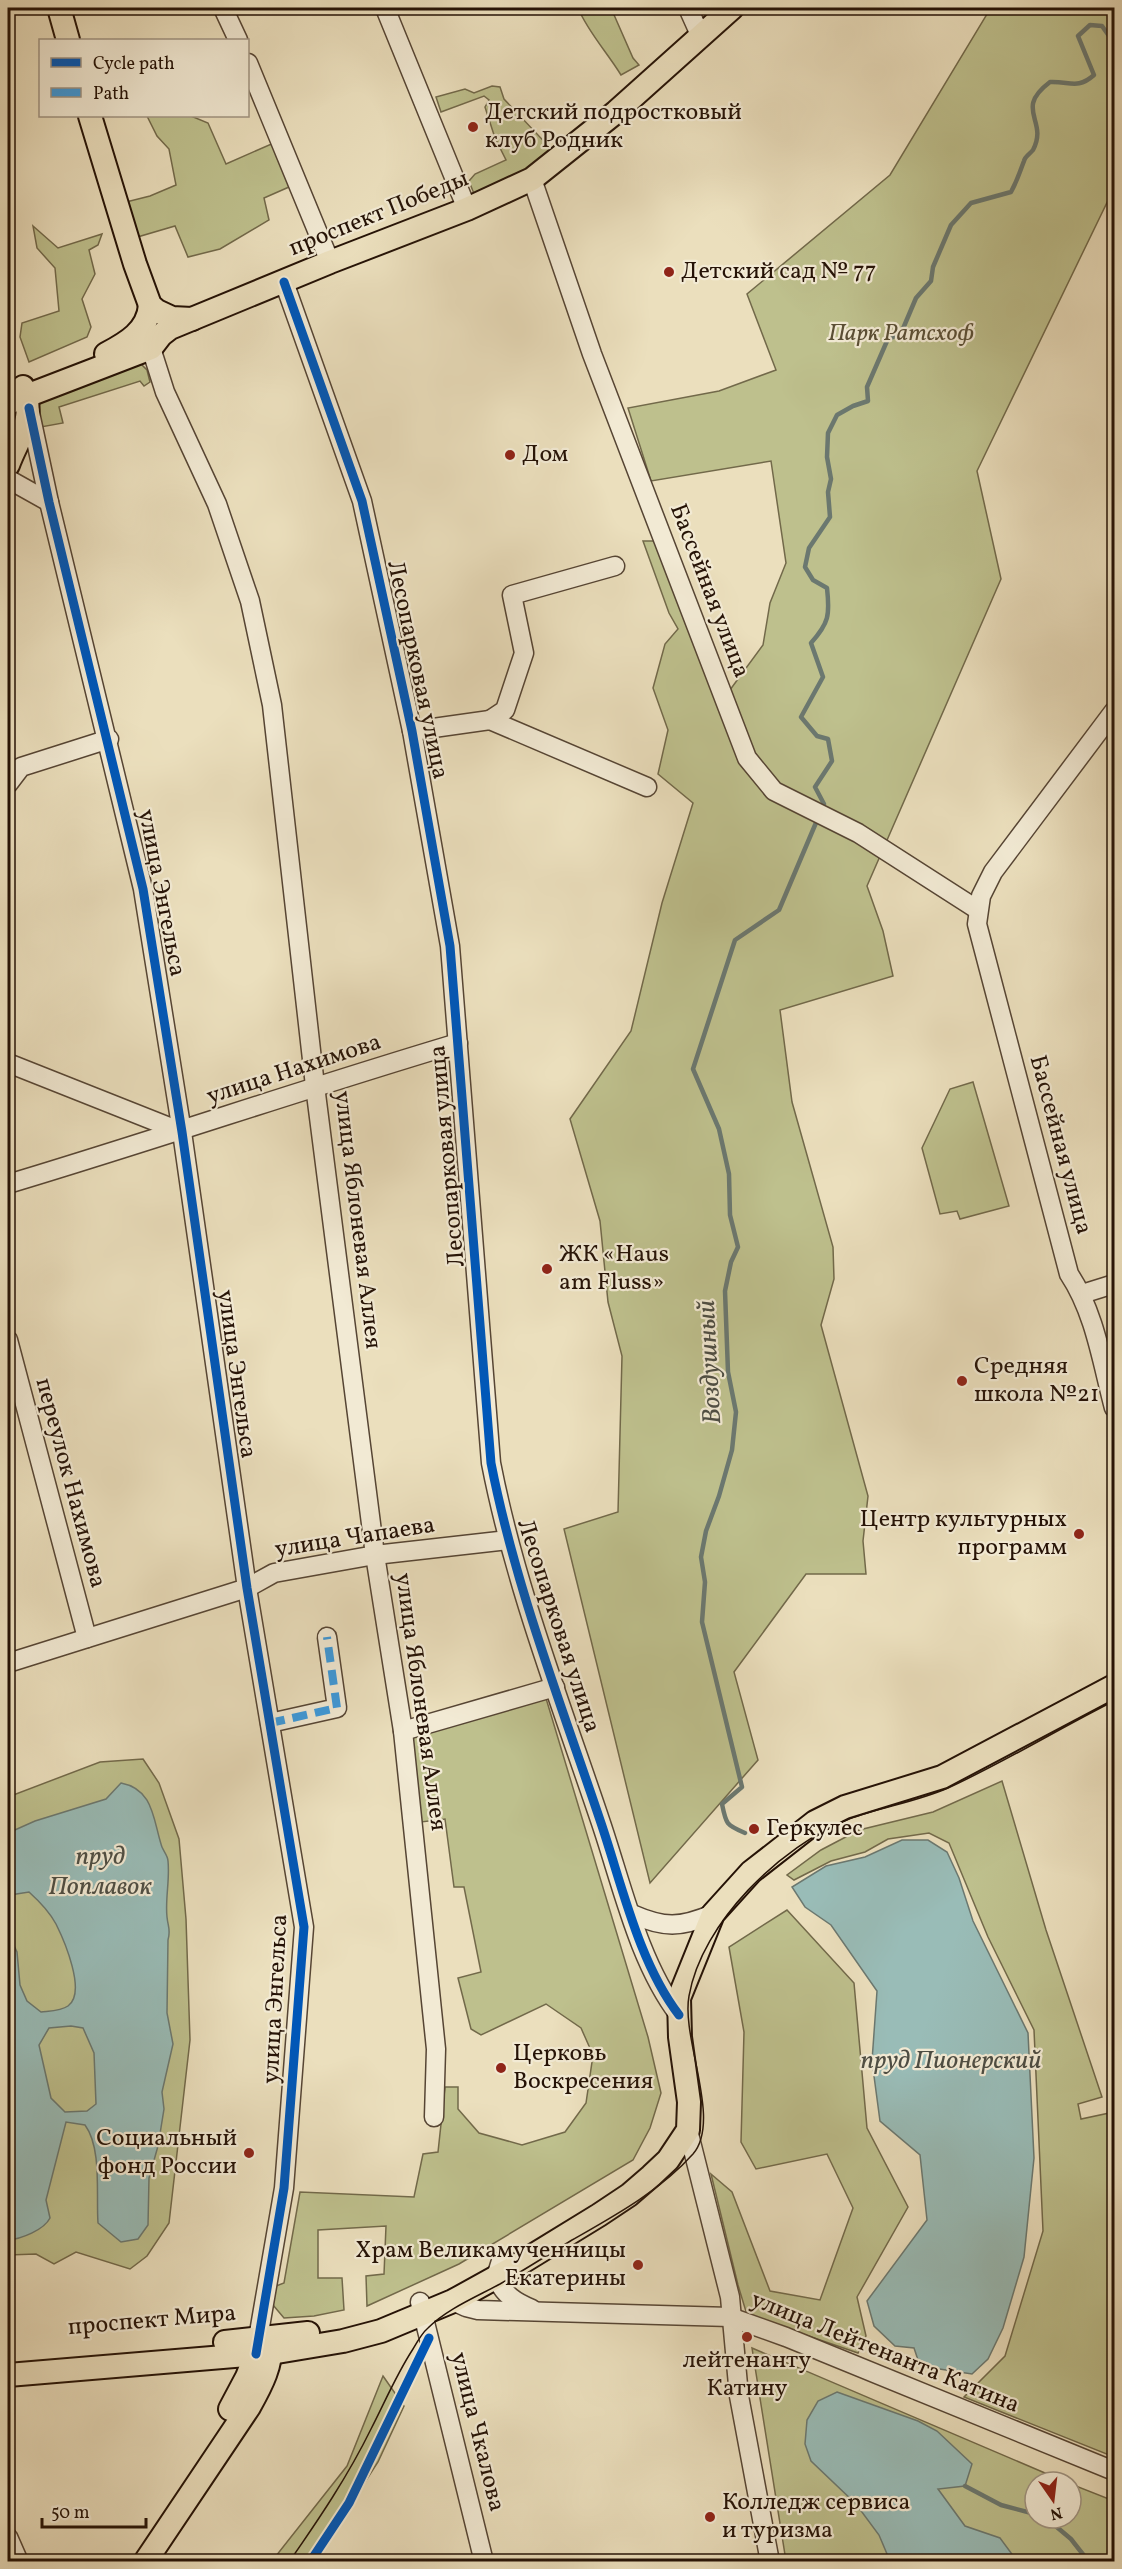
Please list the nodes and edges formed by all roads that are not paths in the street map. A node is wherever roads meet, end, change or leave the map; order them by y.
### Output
1 (59, 8) edge
2 (224, 8) edge
3 (385, 8) edge
4 (688, 8) edge
5 (732, 8) edge
6 (701, 37) junction
7 (68, 39) edge
8 (238, 39) edge
9 (249, 65) edge
10 (90, 117) edge
11 (532, 179) junction
12 (467, 209) junction
13 (330, 261) junction
14 (284, 282) junction
15 (150, 305) junction
16 (196, 318) junction
17 (151, 348) junction
18 (16, 399) edge
19 (8, 465) edge
20 (8, 479) edge
21 (49, 502) junction
22 (615, 566) dead end
23 (1114, 711) edge
24 (490, 720) junction
25 (412, 731) junction
26 (109, 739) junction
27 (8, 784) edge
28 (647, 788) dead end
29 (978, 917) junction
30 (458, 1043) junction
31 (8, 1063) edge
32 (315, 1086) junction
33 (182, 1132) junction
34 (8, 1184) edge
35 (1114, 1284) edge
36 (1082, 1294) junction
37 (8, 1340) edge
38 (1114, 1408) edge
39 (508, 1540) junction
40 (375, 1555) junction
41 (247, 1588) junction
42 (327, 1637) dead end
43 (87, 1638) junction
44 (8, 1663) edge
45 (1114, 1686) edge
46 (555, 1687) junction
47 (270, 1723) junction
48 (402, 1731) junction
49 (632, 1914) junction
50 (713, 1914) junction
51 (679, 2015) junction
52 (434, 2117) dead end
53 (688, 2130) junction
54 (668, 2160) junction
55 (699, 2173) junction
56 (499, 2269) junction
57 (453, 2301) junction
58 (421, 2308) junction
59 (537, 2311) junction
60 (730, 2317) junction
61 (264, 2346) junction
62 (8, 2360) edge
63 (8, 2375) edge
64 (1114, 2471) edge
65 (8, 2537) edge
66 (20, 2562) edge
67 (132, 2562) edge
68 (145, 2562) edge
69 (484, 2562) edge
70 (770, 2562) edge

1 - 7 main road
2 - 8 street
3 - 12 street
4 - 6 street
5 - 6 main road, проспект Победы
6 - 11 main road, проспект Победы
9 - 13 street
10 - 15 main road
11 - 12 main road, проспект Победы
11 - 29 street, Бассейная улица
12 - 13 main road, проспект Победы
13 - 14 main road, проспект Победы
14 - 16 main road, проспект Победы
14 - 25 street, Лесопарковая улица
15 - 16 main road
15 - 18 main road
16 - 17 main road, проспект Победы
17 - 18 main road, проспект Победы
17 - 32 street, улица Яблоневая Аллея
18 - 19 main road
18 - 21 street, улица Энгельса
20 - 21 street
21 - 26 street, улица Энгельса
22 - 24 street
23 - 29 street
24 - 25 street
24 - 28 street
25 - 30 street, Лесопарковая улица
26 - 27 street
26 - 33 street, улица Энгельса
29 - 36 street, Бассейная улица
30 - 32 street, улица Нахимова
30 - 39 street, Лесопарковая улица
31 - 33 street
32 - 33 street, улица Нахимова
32 - 40 street, улица Яблоневая Аллея
33 - 34 street, улица Нахимова
33 - 41 street, улица Энгельса
35 - 36 street
36 - 38 street, Бассейная улица
37 - 43 street, переулок Нахимова
39 - 40 street, улица Чапаева
39 - 46 street, Лесопарковая улица
40 - 41 street, улица Чапаева
40 - 48 street, улица Яблоневая Аллея
41 - 43 street, улица Чапаева
41 - 47 street, улица Энгельса
42 - 47 street
43 - 44 street, улица Чапаева
45 - 50 main road
46 - 48 street
46 - 49 street, Лесопарковая улица
47 - 61 street, улица Энгельса
48 - 52 street, улица Яблоневая Аллея
49 - 50 street
49 - 51 street, Лесопарковая улица
50 - 51 main road
51 - 53 main road
53 - 54 main road
53 - 55 street
54 - 55 street
54 - 56 main road
55 - 60 street
56 - 57 main road, проспект Мира
56 - 58 main road, проспект Мира
56 - 59 street
57 - 58 main road, проспект Мира
57 - 59 street, улица Лейтенанта Катина
58 - 61 main road, проспект Мира
58 - 69 street, улица Чкалова
59 - 60 street, улица Лейтенанта Катина
60 - 64 street, улица Лейтенанта Катина
60 - 70 street
61 - 62 main road, проспект Мира
61 - 63 main road, проспект Мира
61 - 67 main road
61 - 68 main road
65 - 66 street

